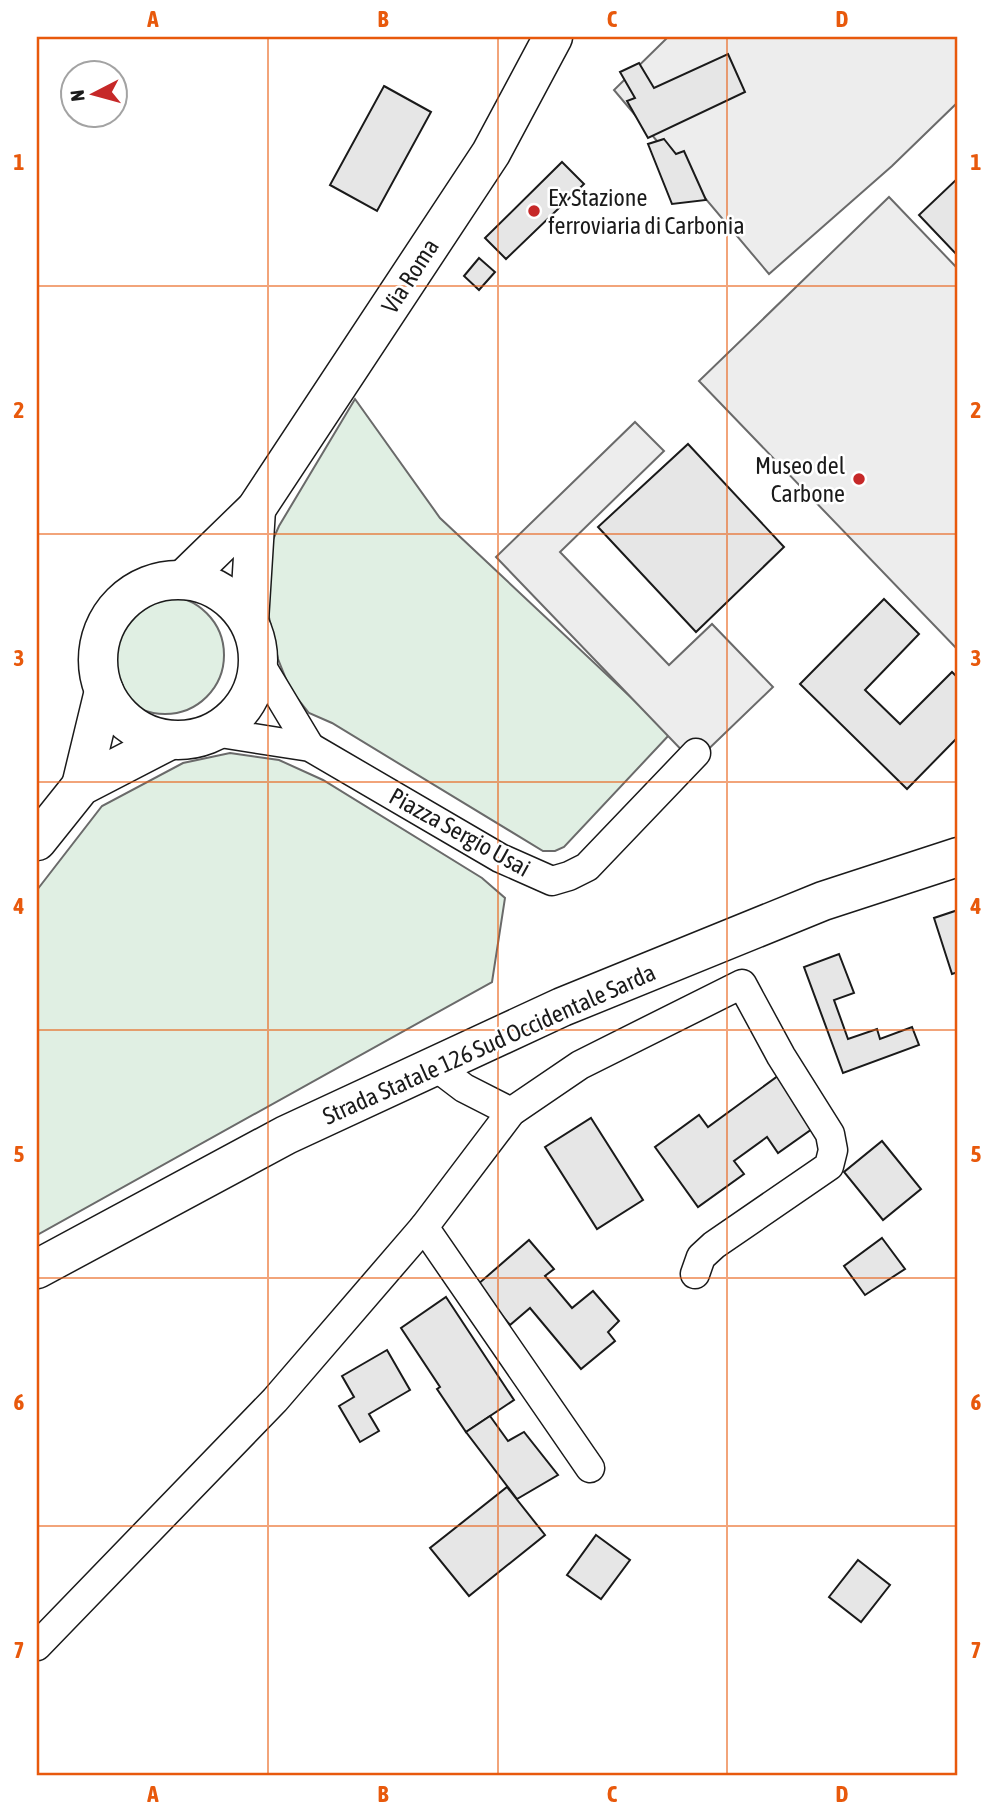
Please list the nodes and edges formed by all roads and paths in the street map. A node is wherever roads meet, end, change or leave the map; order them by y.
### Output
1 (553, 37) edge
2 (256, 509) junction
3 (184, 579) junction
4 (249, 621) junction
5 (259, 662) junction
6 (104, 691) junction
7 (214, 732) junction
8 (170, 740) junction
9 (310, 747) junction
10 (696, 753) dead end
11 (81, 786) junction
12 (37, 841) edge
13 (958, 857) edge
14 (435, 1066) junction
15 (511, 1112) junction
16 (424, 1227) junction
17 (37, 1269) edge
18 (695, 1275) dead end
19 (590, 1468) dead end
20 (37, 1646) edge

1 - 2 main road, Via Roma
2 - 3 main road, Via Roma
2 - 4 main road, Via Roma
3 - 4 main road
3 - 6 main road
4 - 5 main road
5 - 7 main road
5 - 9 street, Piazza Sergio Usai
6 - 8 main road
6 - 11 main road
7 - 8 main road
7 - 9 street, Piazza Sergio Usai
8 - 11 main road
9 - 10 street, Piazza Sergio Usai
11 - 12 main road
13 - 14 main road, Strada Statale 126 Sud Occidentale Sarda
14 - 15 street
14 - 17 main road, Strada Statale 126 Sud Occidentale Sarda
15 - 16 street
15 - 18 street
16 - 19 street
16 - 20 street

